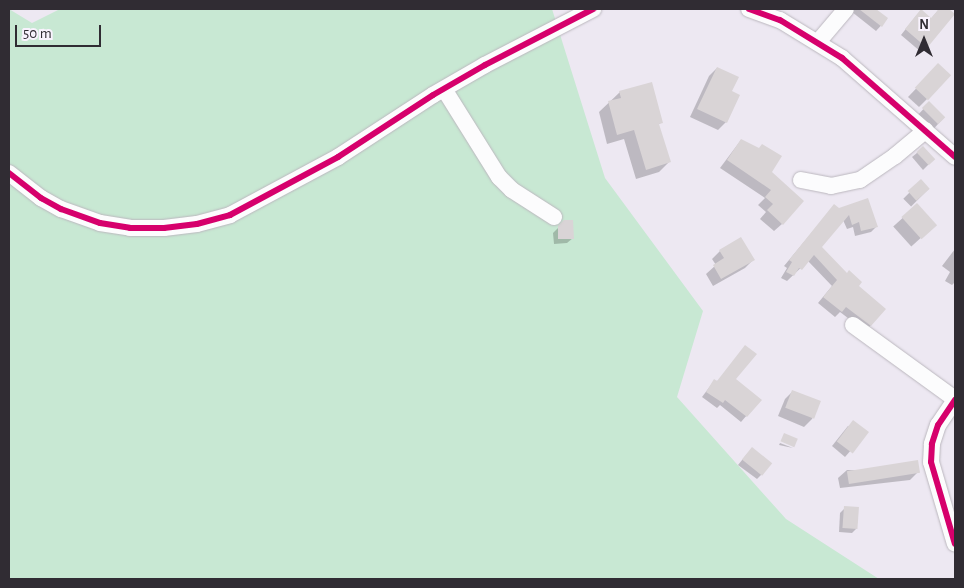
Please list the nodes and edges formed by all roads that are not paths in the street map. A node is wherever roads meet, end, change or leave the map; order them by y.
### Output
1 (593, 9) edge
2 (749, 9) edge
3 (846, 9) edge
4 (818, 42) junction
5 (444, 88) junction
6 (926, 130) junction
7 (953, 149) edge
8 (9, 174) edge
9 (801, 180) dead end
10 (554, 218) dead end
11 (854, 325) dead end
12 (955, 399) edge
13 (955, 544) edge

1 - 5 street
2 - 4 street
3 - 4 street
4 - 6 street
5 - 8 street
5 - 10 street
6 - 7 street
6 - 9 street
11 - 12 street
12 - 13 street

